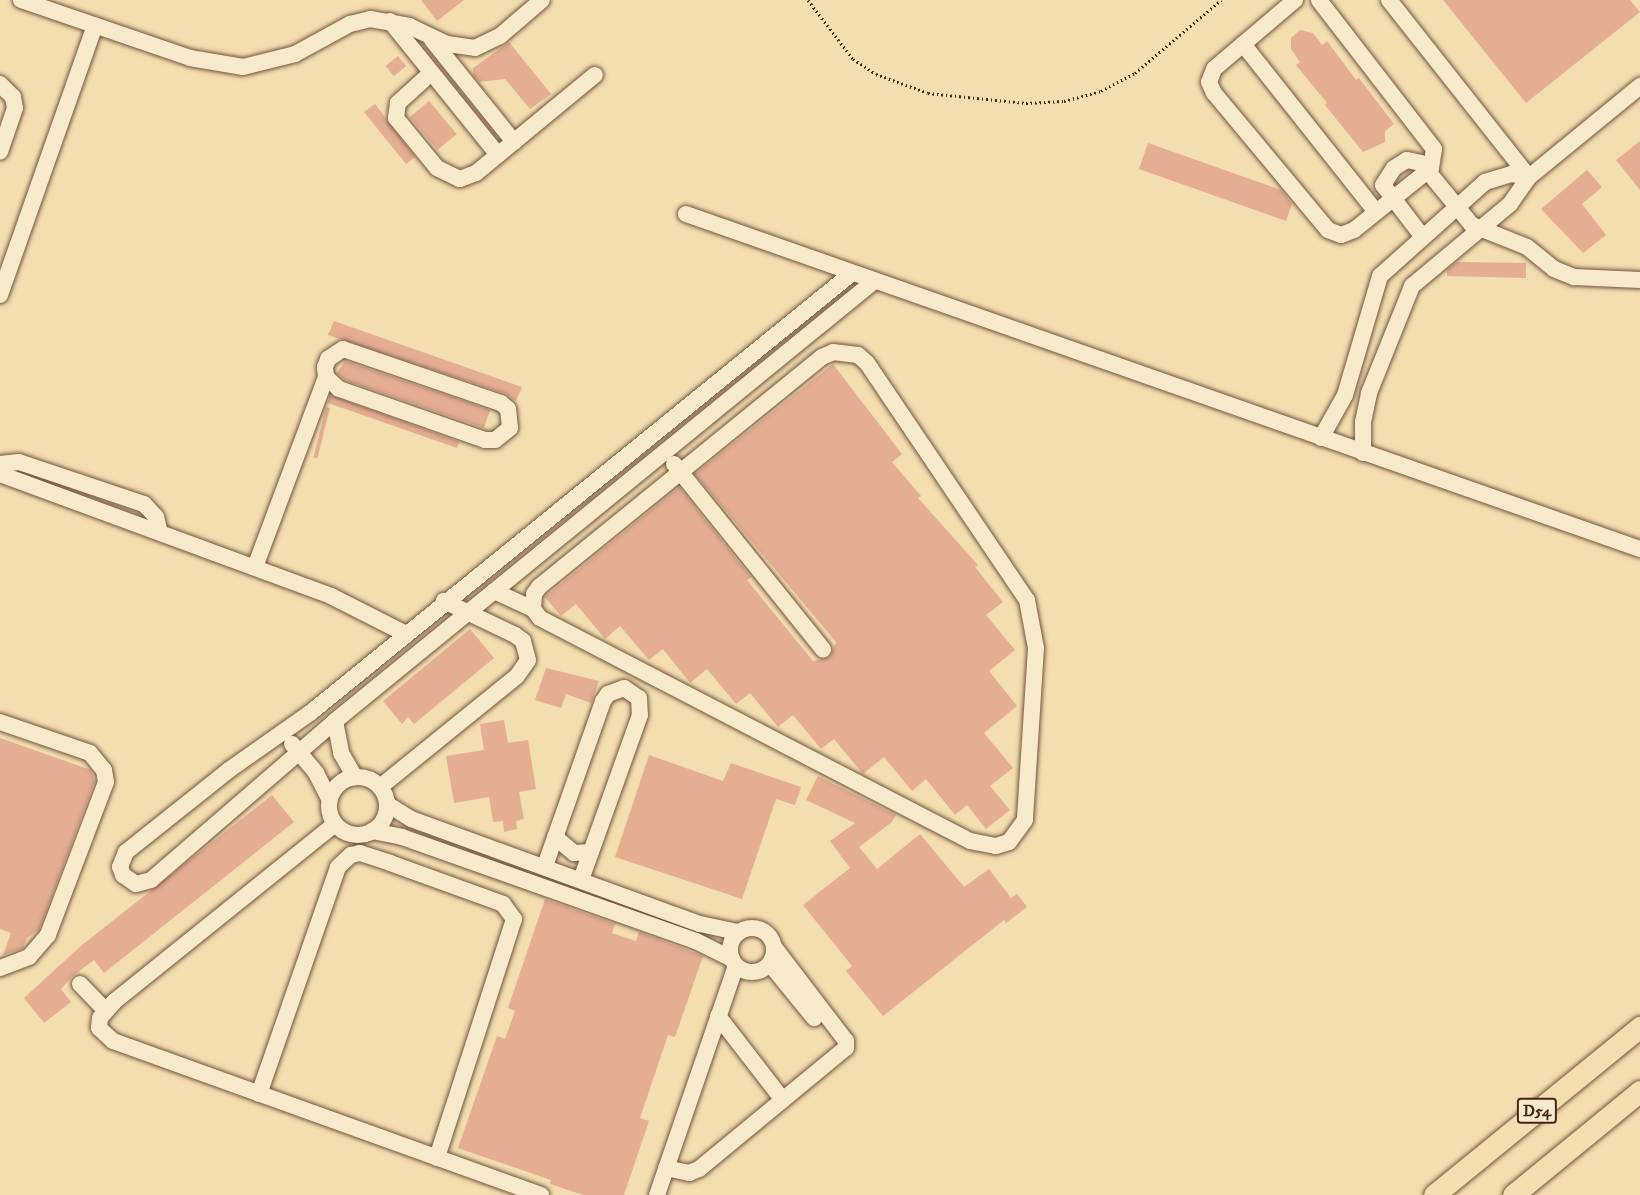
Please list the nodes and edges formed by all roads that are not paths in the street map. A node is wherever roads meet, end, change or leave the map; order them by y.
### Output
1 (21, 0) edge
2 (542, 0) edge
3 (1296, 0) edge
4 (1319, 0) edge
5 (1389, 0) edge
6 (390, 21) junction
7 (95, 25) junction
8 (427, 33) junction
9 (1243, 44) junction
10 (431, 73) junction
11 (595, 75) dead end
12 (0, 84) edge
13 (1640, 86) edge
14 (513, 142) junction
15 (0, 152) edge
16 (498, 154) junction
17 (1428, 170) junction
18 (1529, 177) junction
19 (1392, 200) junction
20 (1457, 206) junction
21 (1376, 212) junction
22 (686, 214) dead end
23 (1480, 229) junction
24 (1422, 236) junction
25 (851, 274) junction
26 (1640, 280) edge
27 (873, 282) junction
28 (0, 295) edge
29 (1364, 325) junction
30 (783, 326) junction
31 (1392, 334) junction
32 (796, 344) junction
33 (326, 377) junction
34 (651, 435) junction
35 (1321, 438) junction
36 (665, 453) junction
37 (1363, 453) junction
38 (0, 464) edge
39 (680, 472) junction
40 (0, 474) edge
41 (160, 533) junction
42 (1640, 549) edge
43 (255, 567) junction
44 (494, 591) junction
45 (444, 601) junction
46 (533, 609) junction
47 (469, 613) junction
48 (406, 634) junction
49 (823, 649) dead end
50 (335, 721) junction
51 (0, 722) edge
52 (282, 733) junction
53 (299, 752) junction
54 (355, 777) junction
55 (380, 787) junction
56 (330, 800) junction
57 (387, 804) junction
58 (335, 824) junction
59 (372, 831) junction
60 (555, 837) junction
61 (442, 851) junction
62 (591, 852) junction
63 (545, 866) junction
64 (433, 878) junction
65 (581, 880) junction
66 (739, 933) junction
67 (775, 948) junction
68 (734, 962) junction
69 (770, 964) junction
70 (0, 968) edge
71 (80, 984) dead end
72 (105, 1010) junction
73 (718, 1017) junction
74 (814, 1018) dead end
75 (1640, 1027) edge
76 (1640, 1091) edge
77 (259, 1094) junction
78 (783, 1100) junction
79 (436, 1158) junction
80 (666, 1168) junction
81 (541, 1195) edge
82 (657, 1195) edge
83 (1434, 1195) edge
84 (1513, 1195) edge

1 - 7 street
2 - 8 street
3 - 9 street
4 - 17 street
5 - 18 street
6 - 7 street
6 - 8 street
6 - 10 street
7 - 28 street
8 - 14 street
9 - 21 street
9 - 21 street
10 - 16 street
10 - 16 street
11 - 14 street
12 - 15 street
13 - 18 street
14 - 16 street
17 - 19 street
17 - 19 street
17 - 20 street
18 - 20 street
18 - 23 street
19 - 21 street
19 - 24 street
20 - 23 street
20 - 24 street
22 - 25 street
23 - 26 street
23 - 31 street
24 - 29 street
25 - 27 street
25 - 30 street
27 - 32 street
27 - 35 street
29 - 31 street
29 - 35 street
30 - 32 street
30 - 34 street
31 - 37 street
32 - 36 street
33 - 33 street
33 - 43 street
34 - 36 street
34 - 45 street
35 - 37 street
36 - 39 street
36 - 44 street
37 - 42 street
38 - 41 street
39 - 46 street
39 - 46 street
39 - 49 street
40 - 41 street
41 - 43 street
43 - 48 street
44 - 46 street
44 - 47 street
45 - 47 street
45 - 48 street
47 - 50 street
47 - 55 street
48 - 52 street
50 - 53 street
50 - 54 street
51 - 70 street
52 - 53 street
52 - 53 street
53 - 56 street
54 - 55 street
54 - 56 street
55 - 57 street
56 - 58 street
57 - 59 street
57 - 63 street
58 - 59 street
58 - 72 street
59 - 61 street
60 - 62 street
60 - 62 street
60 - 63 street
61 - 64 street
61 - 68 street
62 - 65 street
63 - 65 street
64 - 77 street
64 - 79 street
65 - 66 street
66 - 67 street
66 - 68 street
67 - 69 street
67 - 78 street
68 - 69 street
68 - 73 street
69 - 74 street
71 - 72 street
72 - 77 street
73 - 78 street
73 - 80 street
75 - 83 main road, D54
76 - 84 main road, D54
77 - 79 street
78 - 80 street
79 - 81 street
80 - 82 street

